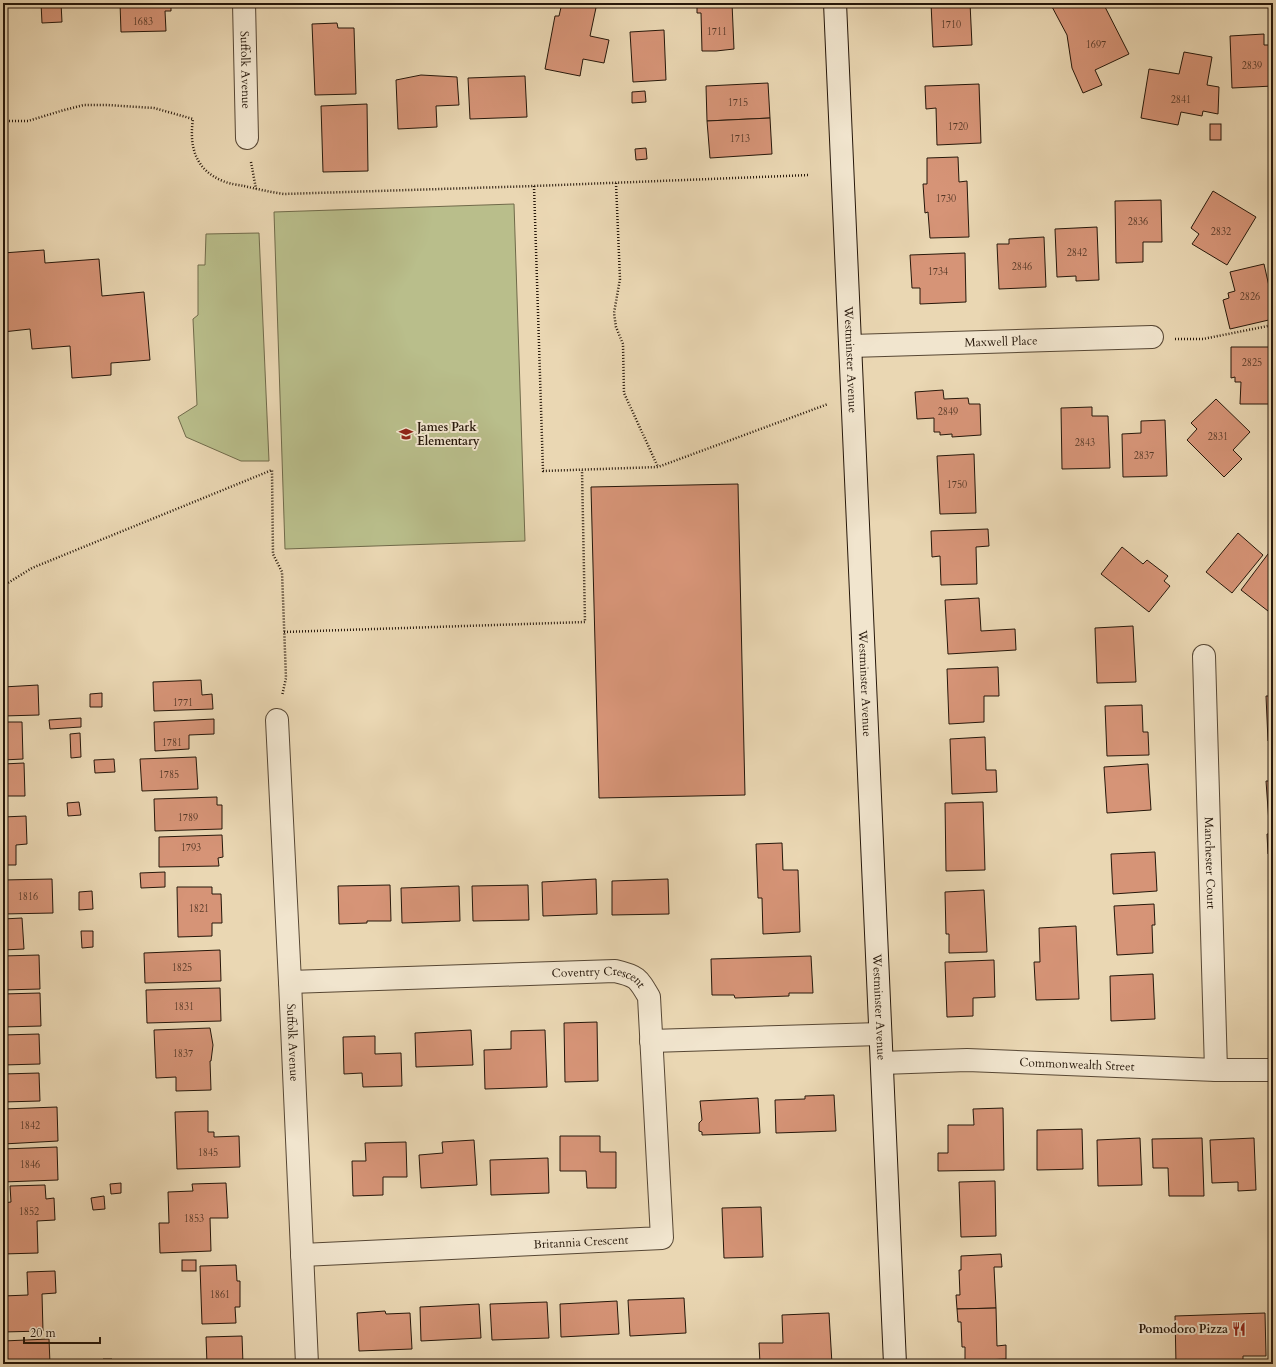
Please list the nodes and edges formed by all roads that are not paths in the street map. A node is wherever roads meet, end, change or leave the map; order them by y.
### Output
1 (244, 3) edge
2 (835, 3) edge
3 (247, 138) dead end
4 (1152, 338) road end
5 (851, 346) junction
6 (1204, 656) dead end
7 (277, 720) road end
8 (290, 982) junction
9 (880, 1034) junction
10 (651, 1041) junction
11 (882, 1063) junction
12 (1216, 1070) junction
13 (1273, 1070) edge
14 (302, 1255) junction
15 (307, 1364) edge
16 (895, 1364) edge

1 - 3 street, Suffolk Avenue
2 - 5 street, Westminster Avenue
4 - 5 street, Maxwell Place
5 - 9 street, Westminster Avenue
6 - 12 street, Manchester Court
7 - 8 street, Suffolk Avenue
8 - 10 street, Coventry Crescent
8 - 14 street, Suffolk Avenue
9 - 10 street
9 - 11 street, Westminster Avenue
10 - 14 street, Britannia Crescent
11 - 12 street, Commonwealth Street
11 - 16 street, Westminster Avenue
12 - 13 street, Commonwealth Street
14 - 15 street, Suffolk Avenue

